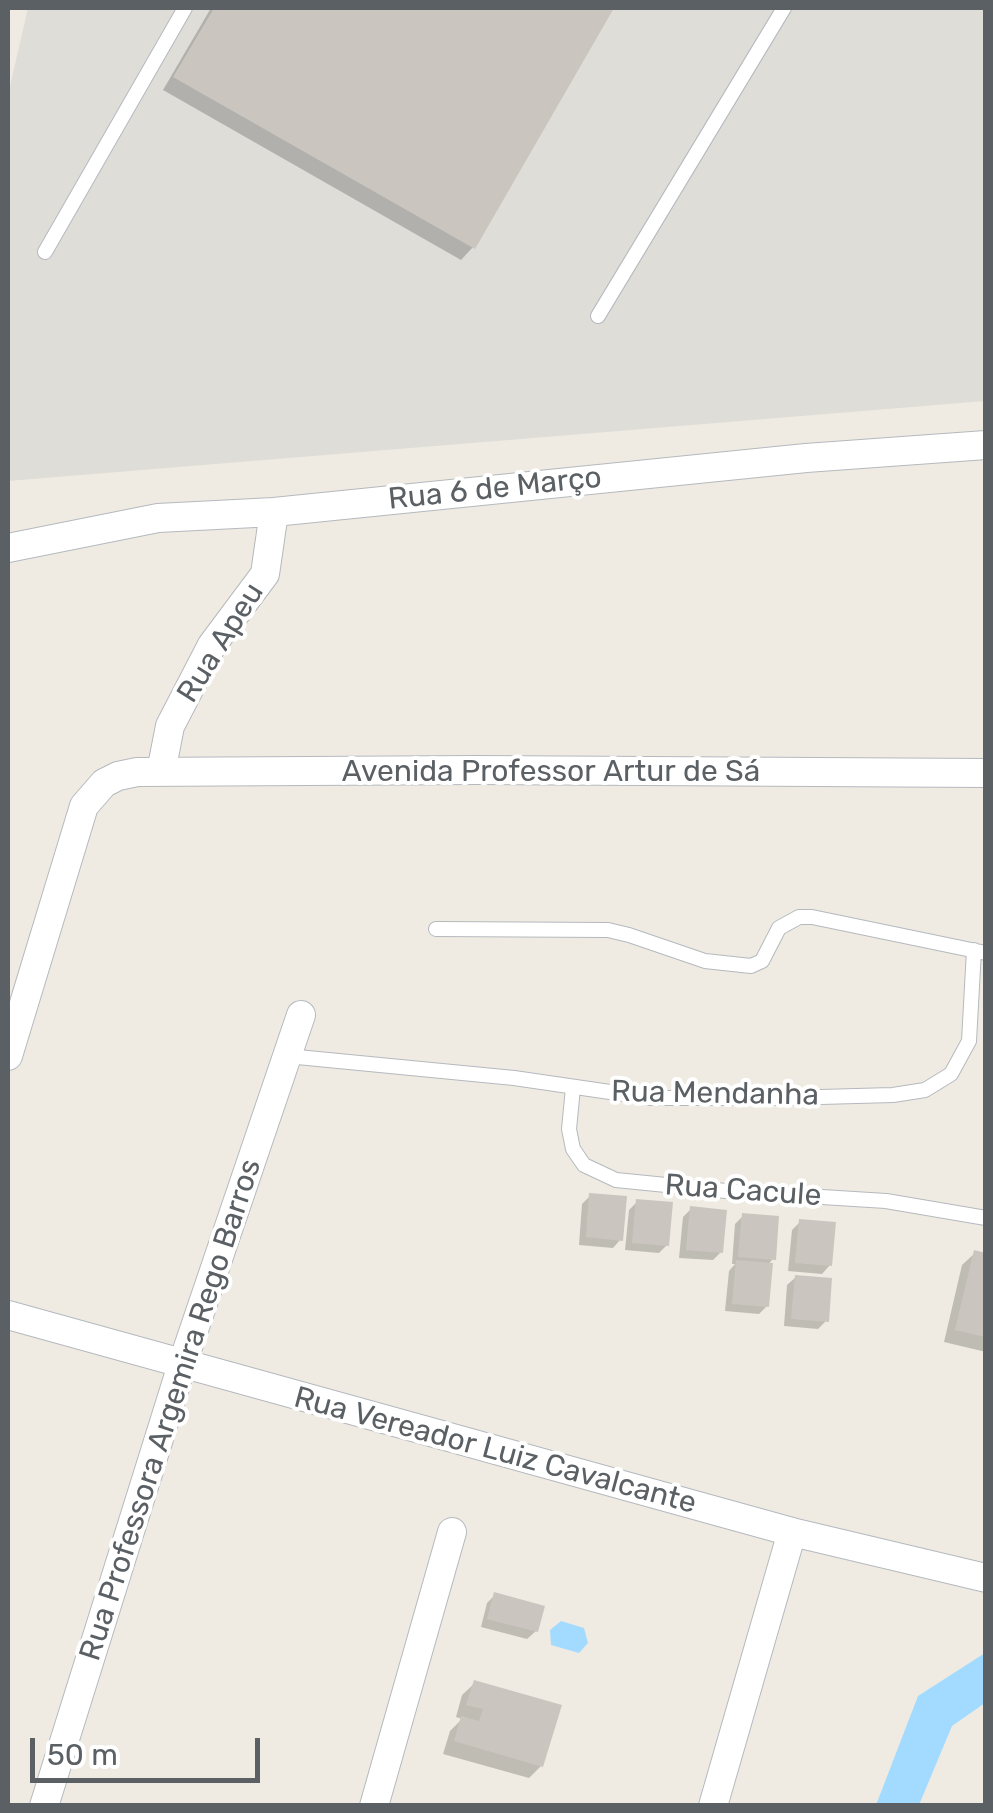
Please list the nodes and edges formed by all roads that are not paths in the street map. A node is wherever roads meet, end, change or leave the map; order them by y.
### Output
1 (185, 8) edge
2 (784, 8) edge
3 (45, 252) dead end
4 (598, 316) dead end
5 (986, 444) edge
6 (274, 512) junction
7 (8, 548) edge
8 (161, 772) junction
9 (986, 773) edge
10 (436, 930) dead end
11 (980, 951) edge
12 (301, 1015) dead end
13 (8, 1056) edge
14 (288, 1056) junction
15 (573, 1088) junction
16 (986, 1218) edge
17 (8, 1315) edge
18 (182, 1364) junction
19 (452, 1532) dead end
20 (792, 1532) junction
21 (986, 1578) edge
22 (44, 1806) edge
23 (374, 1806) edge
24 (713, 1806) edge

1 - 3 lane
2 - 4 lane
5 - 6 street, Rua 6 de Março
6 - 7 street, Rua 6 de Março
6 - 8 street, Rua Apeu
8 - 9 street, Avenida Professor Artur de Sá
8 - 13 street, Avenida Professor Artur de Sá
10 - 11 lane
11 - 15 lane, Rua Mendanha
12 - 14 street, Rua Professora Argemira Rego Barros
14 - 15 lane, Rua Mendanha
14 - 18 street, Rua Professora Argemira Rego Barros
15 - 16 lane, Rua Cacule
17 - 18 street, Rua Vereador Luiz Cavalcante
18 - 20 street, Rua Vereador Luiz Cavalcante
18 - 22 street, Rua Professora Argemira Rego Barros
19 - 23 street
20 - 21 street, Rua Vereador Luiz Cavalcante
20 - 24 street

